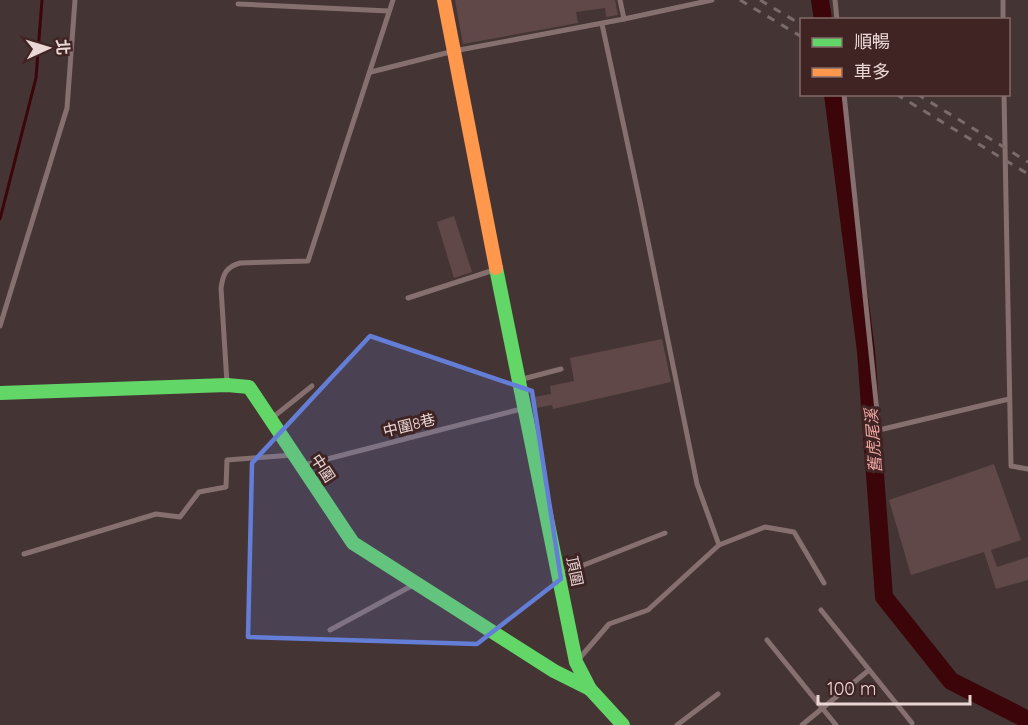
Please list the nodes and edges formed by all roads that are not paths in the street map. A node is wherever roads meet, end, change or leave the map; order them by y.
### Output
1 (75, 0) edge
2 (393, 0) edge
3 (444, 0) edge
4 (620, 0) edge
5 (712, 0) edge
6 (835, 0) edge
7 (1003, 0) edge
8 (238, 4) dead end
9 (389, 11) junction
10 (837, 18) edge
11 (1003, 18) edge
12 (624, 19) junction
13 (602, 24) junction
14 (454, 51) junction
15 (371, 72) junction
16 (844, 96) edge
17 (1004, 96) edge
18 (496, 269) junction
19 (408, 298) dead end
20 (0, 326) edge
21 (561, 369) dead end
22 (517, 380) junction
23 (227, 385) junction
24 (312, 386) dead end
25 (0, 393) edge
26 (1009, 399) junction
27 (523, 409) junction
28 (270, 418) junction
29 (298, 460) junction
30 (1028, 469) edge
31 (665, 533) dead end
32 (719, 545) junction
33 (24, 554) dead end
34 (559, 574) junction
35 (416, 583) junction
36 (824, 583) dead end
37 (820, 610) dead end
38 (330, 630) dead end
39 (767, 640) dead end
40 (576, 662) junction
41 (869, 670) junction
42 (590, 689) junction
43 (718, 693) dead end
44 (822, 707) junction
45 (912, 723) dead end
46 (623, 725) edge
47 (677, 725) edge
48 (802, 725) edge
49 (836, 725) edge

1 - 20 lane
2 - 9 lane
3 - 14 street
4 - 12 lane
5 - 12 lane
6 - 10 lane
7 - 11 lane
8 - 9 lane
9 - 15 lane
12 - 13 lane
13 - 14 lane
13 - 32 lane
14 - 15 lane
14 - 18 street
15 - 23 lane
16 - 26 lane
17 - 26 lane
18 - 19 lane
18 - 22 street
21 - 22 lane
22 - 27 street
23 - 25 street, 中圍
23 - 28 street, 中圍
24 - 28 lane
26 - 30 lane
27 - 29 lane, 中圍8巷
27 - 34 street, 頂圍
28 - 29 street, 中圍
29 - 33 lane, 中圍8巷
29 - 35 street, 中圍
31 - 34 lane
32 - 36 lane
32 - 40 lane
34 - 40 street, 頂圍
35 - 38 lane
35 - 42 street, 中圍
37 - 41 lane
39 - 44 lane
40 - 42 street, 頂圍
41 - 44 lane
41 - 45 lane
42 - 46 street, 頂圍
43 - 47 lane
44 - 48 lane
44 - 49 lane

